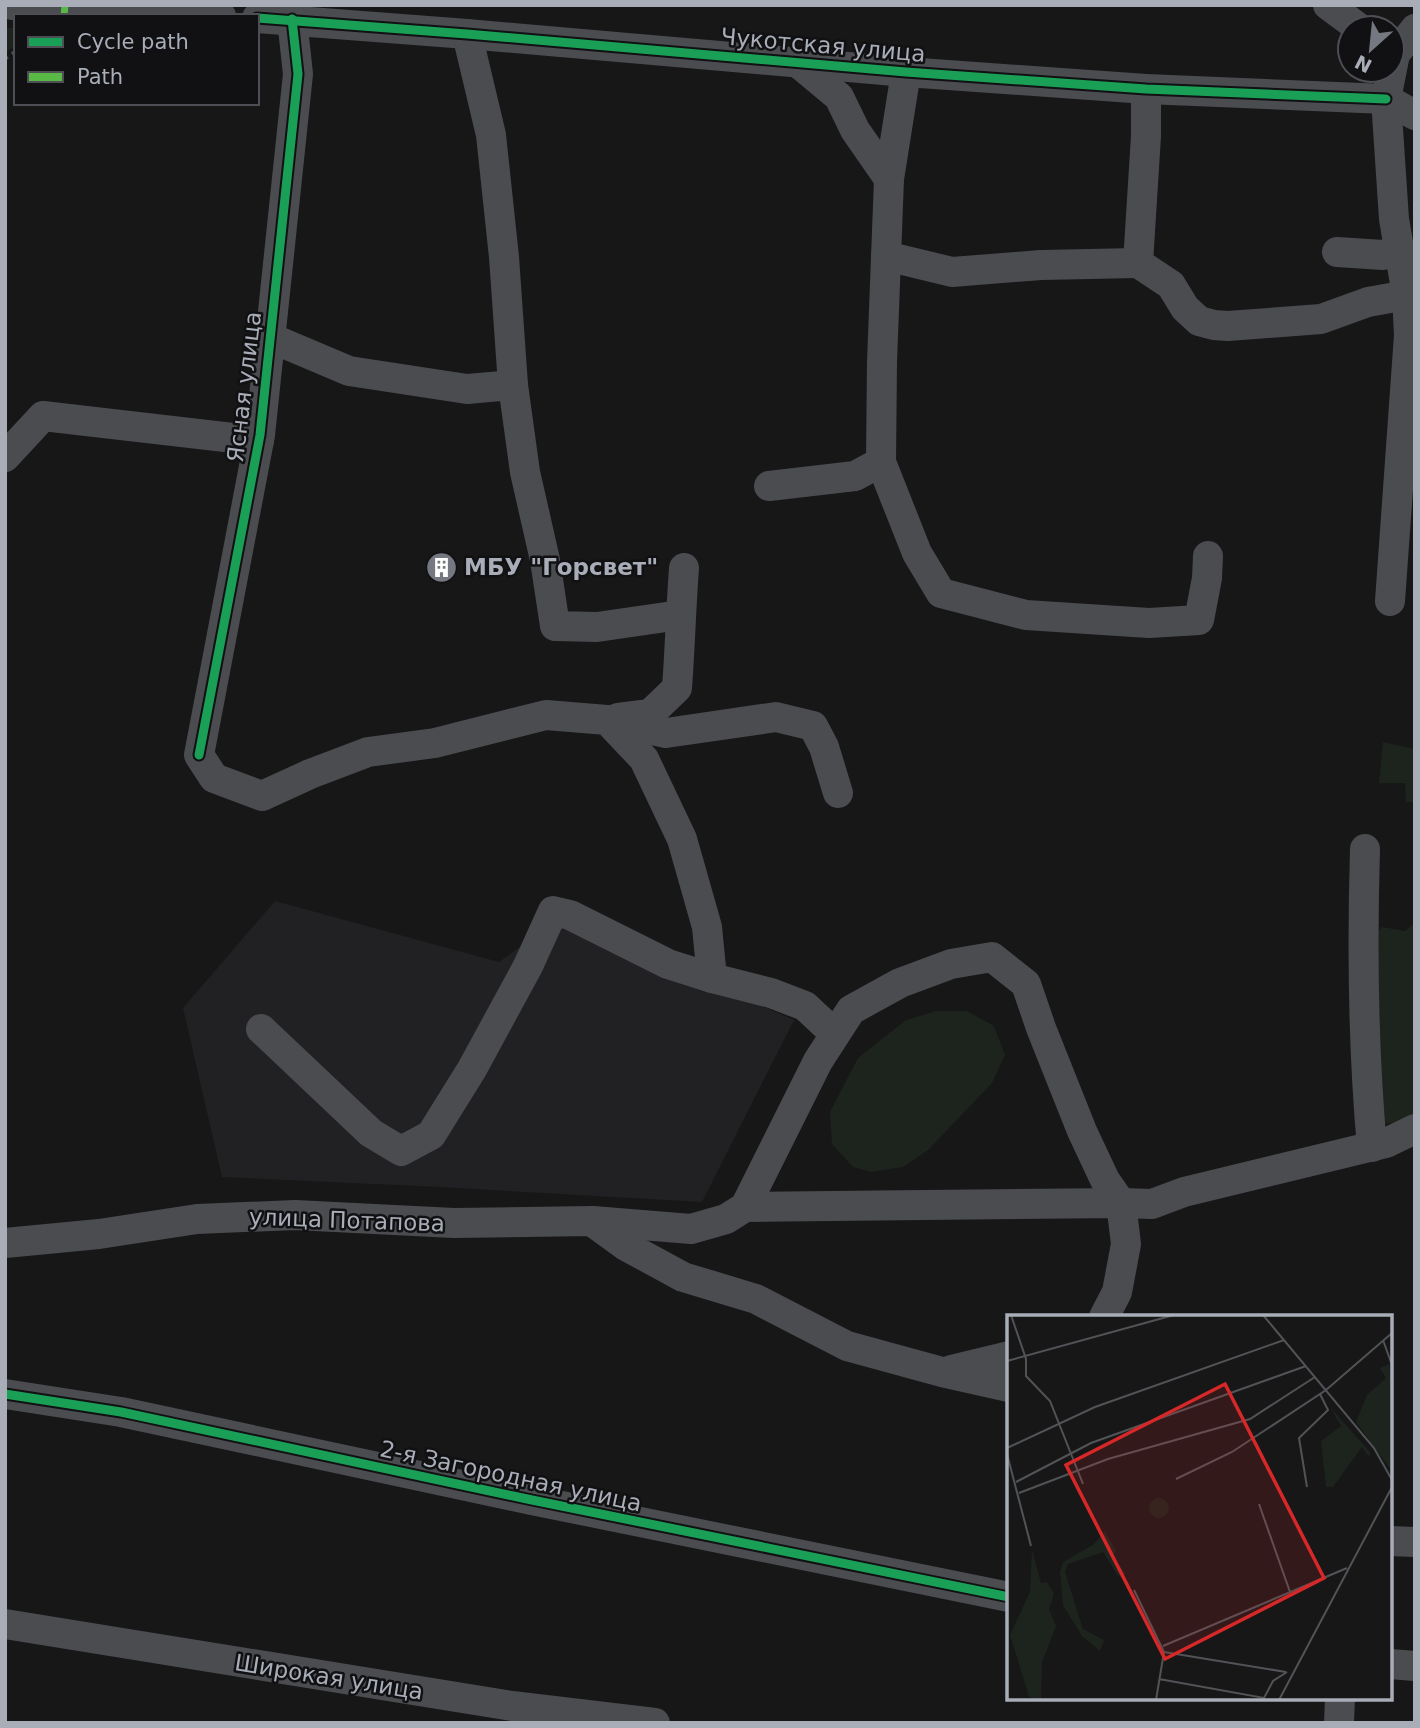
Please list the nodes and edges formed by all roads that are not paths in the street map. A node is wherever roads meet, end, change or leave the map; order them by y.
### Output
1 (12, 5) edge
2 (167, 9) edge
3 (206, 14) edge
4 (259, 18) edge
5 (292, 19) junction
6 (467, 34) junction
7 (797, 62) junction
8 (906, 72) junction
9 (1389, 84) edge
10 (1146, 89) junction
11 (1386, 99) junction
12 (1415, 115) edge
13 (889, 178) junction
14 (1399, 250) junction
15 (1337, 252) dead end
16 (886, 256) junction
17 (1138, 263) junction
18 (1407, 295) junction
19 (271, 338) junction
20 (513, 385) junction
21 (258, 441) junction
22 (5, 457) edge
23 (881, 463) junction
24 (769, 486) dead end
25 (1208, 556) dead end
26 (684, 568) dead end
27 (1390, 601) dead end
28 (680, 615) junction
29 (607, 720) junction
30 (838, 793) dead end
31 (1365, 849) dead end
32 (712, 978) junction
33 (261, 1029) dead end
34 (835, 1034) junction
35 (1413, 1135) edge
36 (1372, 1147) junction
37 (1121, 1203) junction
38 (745, 1206) junction
39 (593, 1222) junction
40 (5, 1243) edge
41 (1105, 1315) edge
42 (1007, 1356) edge
43 (942, 1372) junction
44 (1007, 1387) edge
45 (5, 1394) edge
46 (1392, 1541) edge
47 (1415, 1542) edge
48 (1007, 1597) edge
49 (5, 1624) edge
50 (1392, 1664) edge
51 (1415, 1666) edge
52 (1340, 1700) edge
53 (655, 1723) edge
54 (1339, 1723) edge

1 - 2 street
2 - 3 street
4 - 5 street, Чукотская улица
5 - 6 street, Чукотская улица
5 - 19 street, Ясная улица
6 - 7 street, Чукотская улица
6 - 20 street
7 - 8 street, Чукотская улица
7 - 13 street
8 - 10 street, Чукотская улица
8 - 13 street
9 - 11 street
10 - 11 street, Чукотская улица
10 - 17 street
11 - 12 street
11 - 14 street
13 - 16 street
14 - 15 street
14 - 18 street
16 - 17 street
16 - 23 street
17 - 18 street
18 - 27 street
19 - 20 street
19 - 21 street, Ясная улица
20 - 28 street
21 - 22 street
21 - 29 street, Ясная улица
23 - 24 street
23 - 25 street
26 - 28 street
28 - 29 street
29 - 30 street
29 - 32 street
31 - 36 street
32 - 33 street
32 - 34 street
34 - 37 street
34 - 38 street
35 - 36 street
36 - 37 street
37 - 38 street
37 - 41 street
38 - 39 street, улица Потапова
39 - 40 street, улица Потапова
39 - 43 street
42 - 43 street
43 - 44 street
45 - 48 street, 2-я Загородная улица
46 - 47 street
49 - 53 street, Широкая улица
50 - 51 street
52 - 54 street

